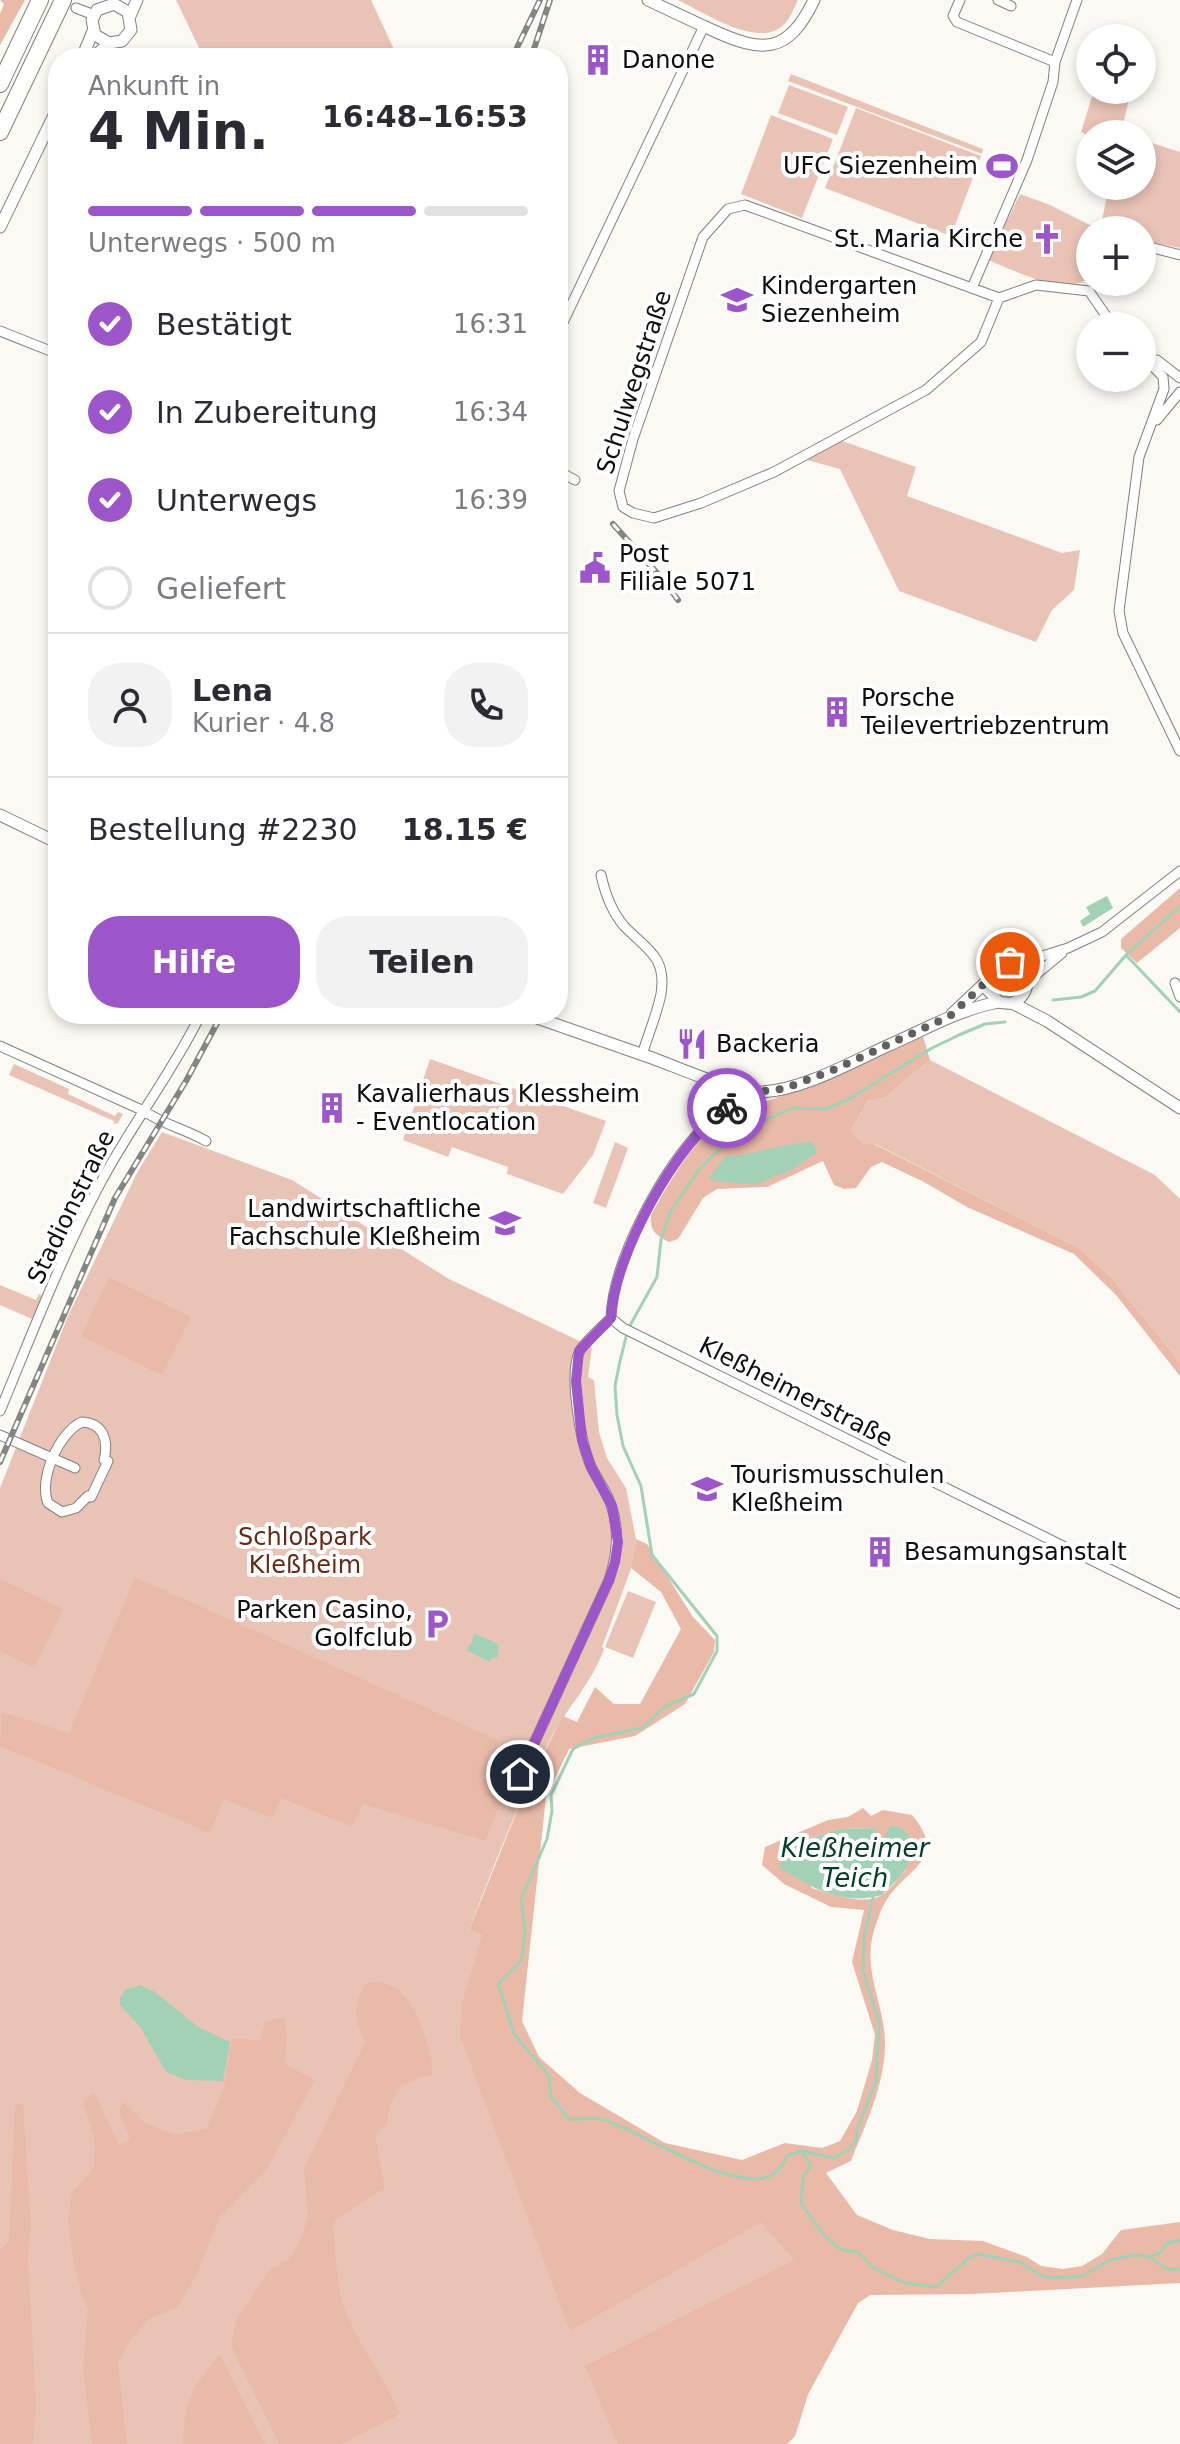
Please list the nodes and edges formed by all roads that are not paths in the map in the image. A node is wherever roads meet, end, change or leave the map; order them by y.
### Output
1 (40, 0) edge
2 (137, 0) edge
3 (648, 0) edge
4 (814, 0) edge
5 (960, 0) edge
6 (998, 0) edge
7 (1077, 0) edge
8 (115, 2) edge
9 (69, 4) edge
10 (1011, 6) dead end
11 (94, 15) junction
12 (130, 16) junction
13 (704, 26) junction
14 (93, 31) junction
15 (109, 43) junction
16 (86, 48) edge
17 (104, 48) edge
18 (1055, 62) junction
19 (0, 84) edge
20 (48, 128) edge
21 (0, 132) edge
22 (0, 227) edge
23 (1156, 249) edge
24 (1180, 255) edge
25 (1076, 286) edge
26 (972, 288) junction
27 (999, 298) junction
28 (568, 312) edge
29 (0, 331) edge
30 (48, 350) edge
31 (1156, 360) edge
32 (1156, 370) edge
33 (1180, 378) edge
34 (1180, 392) edge
35 (1153, 426) junction
36 (568, 476) edge
37 (575, 480) dead end
38 (1180, 751) edge
39 (0, 815) edge
40 (34, 830) junction
41 (48, 834) edge
42 (48, 838) edge
43 (48, 842) edge
44 (1180, 871) edge
45 (601, 875) dead end
46 (1068, 948) junction
47 (1017, 964) junction
48 (986, 982) junction
49 (1027, 982) junction
50 (1175, 983) dead end
51 (1023, 995) junction
52 (1180, 997) edge
53 (998, 1001) junction
54 (1012, 1003) junction
55 (950, 1016) junction
56 (1047, 1021) junction
57 (196, 1024) edge
58 (554, 1024) edge
59 (0, 1046) edge
60 (642, 1055) junction
61 (751, 1092) junction
62 (1180, 1108) edge
63 (144, 1111) junction
64 (206, 1141) dead end
65 (611, 1318) junction
66 (0, 1411) edge
67 (0, 1435) edge
68 (54, 1458) junction
69 (75, 1468) dead end
70 (1180, 1604) edge
71 (520, 1774) dead end

1 - 19 highway
2 - 12 street
3 - 13 street
4 - 13 street
5 - 18 street
6 - 10 street
7 - 18 street
8 - 11 street
8 - 12 street
9 - 11 street
9 - 21 highway
11 - 14 street
12 - 15 street
13 - 28 street
14 - 15 street
14 - 16 street
15 - 17 street
18 - 26 street
20 - 22 street
23 - 24 street
25 - 27 street
26 - 27 street, Schulwegstraße
26 - 27 street, Schulwegstraße
29 - 30 street
31 - 33 street
32 - 35 street
34 - 35 street
35 - 38 street
36 - 37 street
39 - 40 street
40 - 41 street
40 - 42 street
40 - 43 street
44 - 46 street
45 - 60 street
46 - 47 street
46 - 49 street
47 - 48 street
47 - 49 street
48 - 53 street
48 - 55 street
49 - 51 street
50 - 52 street
51 - 54 street
51 - 56 street
53 - 54 street
53 - 55 street
54 - 56 street
55 - 61 street
56 - 62 street
57 - 63 street, Stadionstraße
58 - 60 street
59 - 63 street
60 - 61 street
61 - 65 street
63 - 64 street
63 - 66 street, Stadionstraße
65 - 70 street, Kleßheimerstraße
65 - 71 street
67 - 68 street
68 - 68 street
68 - 69 street

